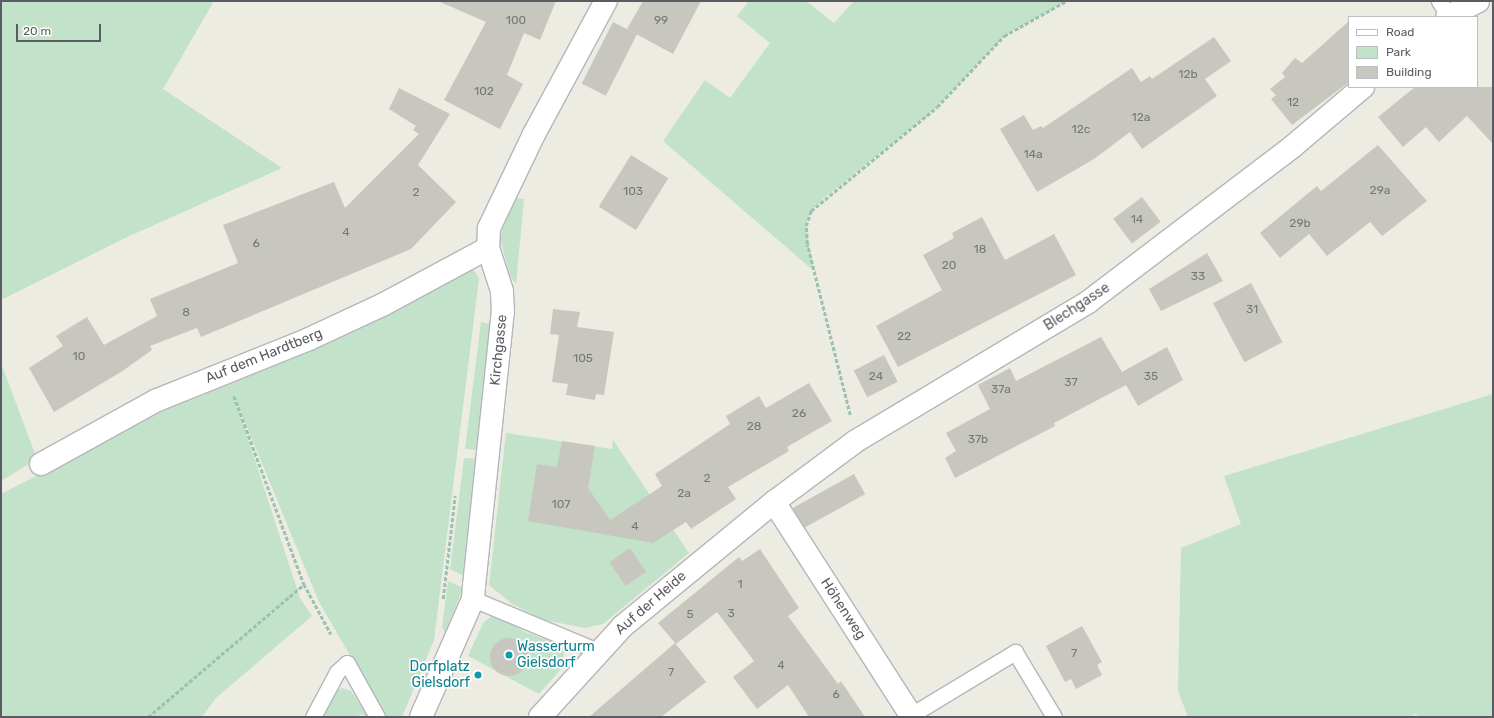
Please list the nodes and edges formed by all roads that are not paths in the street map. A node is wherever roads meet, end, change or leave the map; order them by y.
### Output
1 (606, 1) edge
2 (1478, 1) edge
3 (1445, 11) edge
4 (1362, 88) edge
5 (488, 248) junction
6 (41, 464) dead end
7 (774, 502) junction
8 (473, 599) junction
9 (598, 652) junction
10 (912, 716) edge
11 (313, 717) edge
12 (376, 717) edge
13 (421, 717) edge
14 (540, 717) edge
15 (1054, 717) edge

1 - 5 street, Kirchgasse
2 - 3 street
4 - 7 street, Blechgasse
5 - 6 street, Auf dem Hardtberg
5 - 8 street, Kirchgasse
7 - 9 street, Auf der Heide
7 - 10 street, Höhenweg
8 - 9 lane
8 - 13 street, Kirchgasse
9 - 14 street, Auf der Heide
10 - 15 lane, Höhenweg
11 - 12 lane

